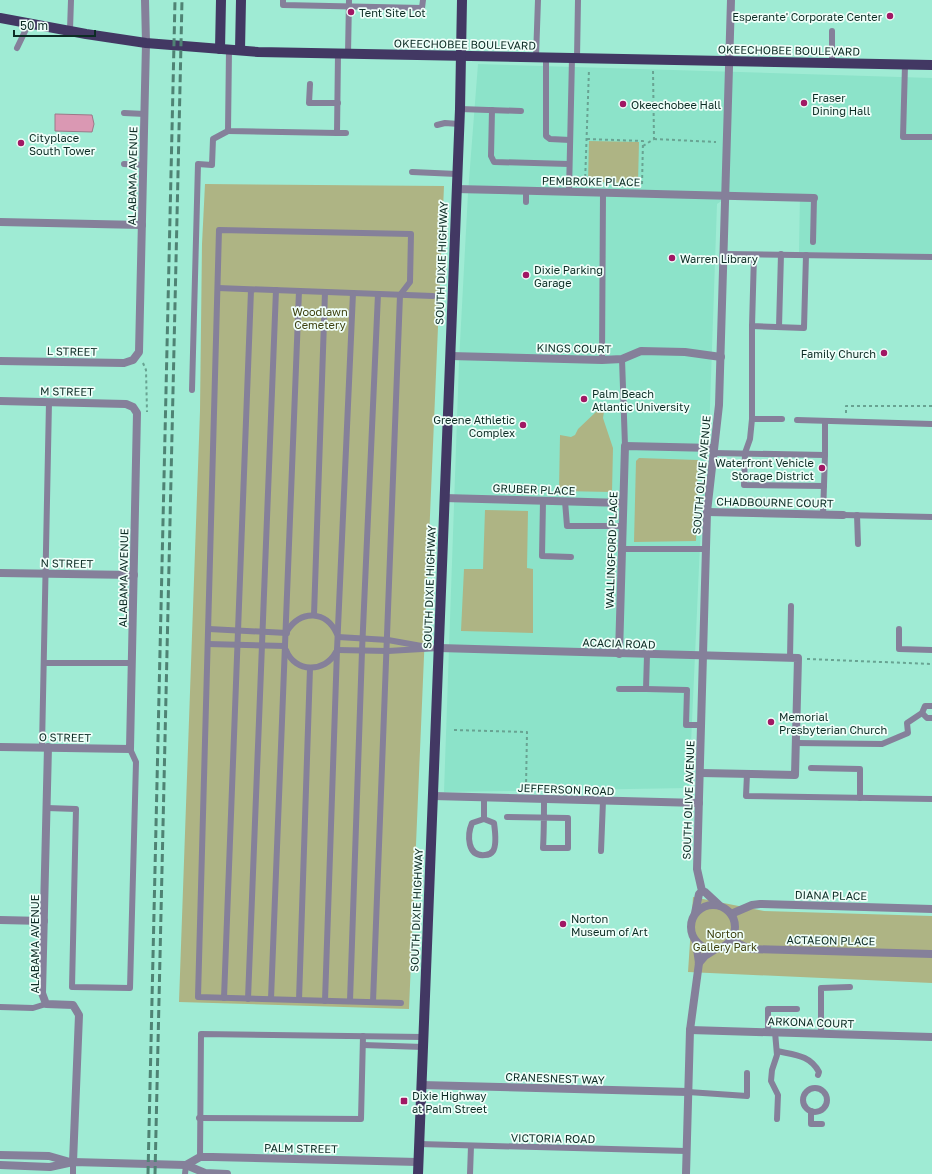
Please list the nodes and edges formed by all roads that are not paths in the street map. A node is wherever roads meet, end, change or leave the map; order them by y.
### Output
1 (71, 0) edge
2 (145, 0) edge
3 (221, 0) edge
4 (241, 0) edge
5 (283, 0) edge
6 (423, 0) edge
7 (462, 0) edge
8 (538, 0) edge
9 (578, 0) edge
10 (731, 0) edge
11 (349, 3) edge
12 (0, 18) edge
13 (29, 23) junction
14 (70, 30) junction
15 (832, 31) dead end
16 (146, 43) junction
17 (17, 48) dead end
18 (225, 49) junction
19 (240, 50) junction
20 (343, 54) junction
21 (461, 56) junction
22 (541, 57) junction
23 (574, 58) junction
24 (730, 61) junction
25 (832, 63) junction
26 (905, 65) junction
27 (932, 65) edge
28 (310, 84) dead end
29 (338, 103) junction
30 (460, 109) junction
31 (492, 110) junction
32 (521, 111) dead end
33 (124, 113) dead end
34 (145, 114) junction
35 (459, 124) junction
36 (437, 125) dead end
37 (228, 130) junction
38 (337, 133) junction
39 (346, 133) dead end
40 (932, 137) edge
41 (570, 140) junction
42 (124, 164) dead end
43 (569, 164) junction
44 (144, 165) junction
45 (412, 172) dead end
46 (457, 174) junction
47 (456, 190) junction
48 (526, 191) junction
49 (569, 192) junction
50 (603, 193) junction
51 (725, 196) junction
52 (814, 198) joint
53 (526, 202) dead end
54 (0, 222) edge
55 (142, 225) junction
56 (813, 242) dead end
57 (724, 254) junction
58 (781, 254) junction
59 (754, 255) junction
60 (806, 255) junction
61 (932, 257) edge
62 (218, 288) junction
63 (251, 290) junction
64 (276, 290) junction
65 (299, 291) junction
66 (325, 292) junction
67 (353, 293) junction
68 (378, 294) junction
69 (400, 295) junction
70 (432, 296) dead end
71 (752, 326) junction
72 (779, 327) junction
73 (139, 352) joint
74 (450, 356) junction
75 (721, 356) junction
76 (622, 359) junction
77 (602, 360) junction
78 (0, 361) edge
79 (192, 390) dead end
80 (0, 401) edge
81 (49, 402) junction
82 (133, 407) joint
83 (752, 418) junction
84 (782, 419) dead end
85 (796, 420) dead end
86 (825, 421) junction
87 (932, 424) edge
88 (625, 446) junction
89 (714, 450) junction
90 (745, 453) junction
91 (824, 455) junction
92 (824, 486) junction
93 (444, 498) junction
94 (543, 500) junction
95 (565, 501) junction
96 (623, 503) junction
97 (707, 512) junction
98 (823, 515) junction
99 (843, 515) joint
100 (857, 515) junction
101 (932, 517) edge
102 (622, 526) junction
103 (858, 544) dead end
104 (622, 549) junction
105 (706, 549) junction
106 (571, 557) dead end
107 (0, 573) edge
108 (45, 573) junction
109 (134, 576) junction
110 (791, 606) dead end
111 (314, 615) junction
112 (208, 629) junction
113 (900, 629) dead end
114 (238, 630) junction
115 (262, 632) junction
116 (286, 633) junction
117 (338, 637) junction
118 (363, 638) junction
119 (388, 640) junction
120 (208, 644) junction
121 (237, 645) junction
122 (261, 646) junction
123 (285, 646) junction
124 (438, 648) junction
125 (337, 650) junction
126 (932, 650) edge
127 (362, 651) junction
128 (388, 651) junction
129 (619, 654) junction
130 (648, 655) junction
131 (703, 656) junction
132 (794, 658) junction
133 (44, 662) junction
134 (132, 663) junction
135 (310, 668) junction
136 (619, 689) dead end
137 (646, 689) junction
138 (932, 706) edge
139 (922, 713) junction
140 (932, 718) edge
141 (702, 724) junction
142 (796, 743) junction
143 (0, 747) edge
144 (45, 747) junction
145 (130, 749) junction
146 (811, 768) dead end
147 (701, 773) junction
148 (747, 774) junction
149 (433, 796) junction
150 (484, 797) junction
151 (860, 798) junction
152 (544, 799) junction
153 (932, 799) edge
154 (603, 801) junction
155 (699, 804) junction
156 (47, 808) junction
157 (507, 817) dead end
158 (544, 818) junction
159 (484, 819) junction
160 (601, 851) dead end
161 (702, 891) junction
162 (720, 906) junction
163 (932, 909) edge
164 (695, 913) junction
165 (731, 914) junction
166 (0, 920) edge
167 (44, 921) junction
168 (731, 940) junction
169 (696, 942) junction
170 (716, 949) junction
171 (932, 954) edge
172 (699, 963) junction
173 (850, 988) dead end
174 (224, 998) junction
175 (248, 999) junction
176 (271, 999) junction
177 (299, 1000) junction
178 (325, 1001) junction
179 (350, 1001) junction
180 (373, 1002) junction
181 (401, 1003) dead end
182 (46, 1004) junction
183 (0, 1007) edge
184 (796, 1009) dead end
185 (690, 1030) junction
186 (772, 1032) junction
187 (821, 1033) junction
188 (363, 1036) junction
189 (932, 1037) edge
190 (423, 1042) junction
191 (363, 1046) junction
192 (777, 1051) junction
193 (747, 1073) dead end
194 (818, 1075) dead end
195 (421, 1085) junction
196 (688, 1092) junction
197 (811, 1111) junction
198 (199, 1118) junction
199 (777, 1119) dead end
200 (822, 1124) dead end
201 (419, 1144) junction
202 (471, 1146) junction
203 (686, 1151) junction
204 (0, 1155) edge
205 (200, 1157) junction
206 (73, 1162) junction
207 (418, 1162) junction
208 (0, 1165) edge
209 (186, 1165) junction
210 (73, 1174) edge
211 (185, 1174) edge
212 (220, 1174) edge
213 (227, 1174) edge
214 (418, 1174) edge
215 (470, 1174) edge
216 (686, 1174) edge

1 - 14 lane
2 - 16 street, ALABAMA AVENUE
3 - 18 main road
4 - 19 main road
5 - 11 lane
6 - 11 lane
7 - 21 main road, SOUTH DIXIE HIGHWAY
8 - 22 lane
9 - 23 lane
10 - 24 street, SOUTH OLIVE AVENUE
11 - 20 lane
12 - 13 main road, OKEECHOBEE BOULEVARD
13 - 14 main road, OKEECHOBEE BOULEVARD
13 - 17 lane
14 - 16 main road, OKEECHOBEE BOULEVARD
15 - 25 lane
16 - 18 main road, OKEECHOBEE BOULEVARD
16 - 34 street, ALABAMA AVENUE
18 - 19 main road, OKEECHOBEE BOULEVARD
18 - 37 lane
19 - 20 main road, OKEECHOBEE BOULEVARD
20 - 21 main road, OKEECHOBEE BOULEVARD
20 - 29 lane
21 - 22 main road, OKEECHOBEE BOULEVARD
21 - 30 main road, SOUTH DIXIE HIGHWAY
22 - 23 main road, OKEECHOBEE BOULEVARD
22 - 41 lane
23 - 24 main road, OKEECHOBEE BOULEVARD
23 - 41 lane
24 - 25 main road, OKEECHOBEE BOULEVARD
24 - 51 street, SOUTH OLIVE AVENUE
25 - 26 main road, OKEECHOBEE BOULEVARD
26 - 27 main road, OKEECHOBEE BOULEVARD
26 - 40 lane
28 - 29 lane
29 - 38 lane
30 - 31 lane
30 - 35 main road, SOUTH DIXIE HIGHWAY
31 - 32 lane
31 - 43 lane
33 - 34 lane
34 - 44 street, ALABAMA AVENUE
35 - 36 lane
35 - 46 main road, SOUTH DIXIE HIGHWAY
37 - 38 lane
37 - 79 lane
38 - 39 lane
41 - 43 lane
42 - 44 lane
43 - 49 lane
44 - 55 street, ALABAMA AVENUE
45 - 46 lane
46 - 47 main road, SOUTH DIXIE HIGHWAY
47 - 48 street, PEMBROKE PLACE
47 - 74 main road, SOUTH DIXIE HIGHWAY
48 - 49 street, PEMBROKE PLACE
48 - 53 lane
49 - 50 street, PEMBROKE PLACE
50 - 51 street, PEMBROKE PLACE
50 - 77 lane
51 - 52 street, PEMBROKE PLACE
51 - 57 street, SOUTH OLIVE AVENUE
52 - 56 lane
54 - 55 street
55 - 73 street, ALABAMA AVENUE
57 - 59 lane
57 - 75 street, SOUTH OLIVE AVENUE
58 - 59 lane
58 - 60 lane
58 - 72 lane
59 - 71 lane
60 - 61 lane
60 - 72 lane
62 - 63 lane
62 - 69 lane
62 - 112 lane
63 - 64 lane
63 - 114 lane
64 - 65 lane
64 - 115 lane
65 - 66 lane
65 - 116 lane
66 - 67 lane
66 - 111 lane
67 - 68 lane
67 - 117 lane
68 - 69 lane
68 - 118 lane
69 - 70 lane
69 - 119 lane
71 - 72 lane
71 - 83 lane
73 - 78 street, L STREET
74 - 77 street, KINGS COURT
74 - 93 main road, SOUTH DIXIE HIGHWAY
75 - 76 street, KINGS COURT
75 - 89 street, SOUTH OLIVE AVENUE
76 - 77 street, KINGS COURT
76 - 88 lane
80 - 81 street, M STREET
81 - 82 street, M STREET
81 - 108 lane
82 - 109 street, ALABAMA AVENUE
83 - 84 lane
83 - 90 lane
85 - 86 lane
86 - 87 lane
86 - 91 lane
88 - 89 street
88 - 96 street, WALLINGFORD PLACE
89 - 90 lane
89 - 97 street, SOUTH OLIVE AVENUE
90 - 91 lane
90 - 92 lane
91 - 92 lane
92 - 98 lane
93 - 94 street, GRUBER PLACE
93 - 124 main road, SOUTH DIXIE HIGHWAY
94 - 95 street, GRUBER PLACE
94 - 106 lane
95 - 96 street, GRUBER PLACE
95 - 102 lane
96 - 102 street, WALLINGFORD PLACE
97 - 98 street, CHADBOURNE COURT
97 - 105 street, SOUTH OLIVE AVENUE
98 - 99 street, CHADBOURNE COURT
99 - 100 lane
100 - 101 lane
100 - 103 lane
102 - 104 street, WALLINGFORD PLACE
104 - 105 lane
104 - 129 street, WALLINGFORD PLACE
105 - 131 street, SOUTH OLIVE AVENUE
107 - 108 street, N STREET
108 - 109 street, N STREET
108 - 133 lane
109 - 134 street, ALABAMA AVENUE
110 - 132 lane
111 - 116 lane
111 - 117 lane
112 - 114 lane
112 - 120 lane
113 - 126 lane
114 - 115 lane
114 - 121 lane
115 - 116 lane
115 - 122 lane
116 - 123 lane
117 - 118 lane
117 - 125 lane
118 - 119 lane
118 - 127 lane
119 - 124 lane
119 - 128 lane
120 - 121 lane
120 - 174 lane
121 - 122 lane
121 - 174 lane
122 - 123 lane
122 - 175 lane
123 - 135 lane
123 - 176 lane
124 - 128 lane
124 - 129 street, ACACIA ROAD
124 - 149 main road, SOUTH DIXIE HIGHWAY
125 - 127 lane
125 - 135 lane
125 - 178 lane
127 - 128 lane
127 - 179 lane
128 - 180 lane
129 - 130 street, ACACIA ROAD
130 - 131 street, ACACIA ROAD
130 - 137 lane
131 - 132 street, ACACIA ROAD
131 - 141 street, SOUTH OLIVE AVENUE
132 - 142 street
133 - 134 lane
133 - 144 lane
134 - 145 street, ALABAMA AVENUE
135 - 177 lane
136 - 137 lane
137 - 141 lane
138 - 139 lane
139 - 140 lane
139 - 142 lane
141 - 147 street, SOUTH OLIVE AVENUE
142 - 148 street
143 - 144 street, O STREET
144 - 145 street, O STREET
144 - 156 street, ALABAMA AVENUE
145 - 156 lane
146 - 151 lane
147 - 148 street
147 - 155 street, SOUTH OLIVE AVENUE
148 - 151 lane
149 - 150 street, JEFFERSON ROAD
149 - 190 main road, SOUTH DIXIE HIGHWAY
150 - 152 street, JEFFERSON ROAD
150 - 159 lane
151 - 153 lane
152 - 154 street, JEFFERSON ROAD
152 - 158 lane
154 - 155 street, JEFFERSON ROAD
154 - 160 lane
155 - 161 street, SOUTH OLIVE AVENUE
156 - 167 street, ALABAMA AVENUE
157 - 158 lane
158 - 158 lane
159 - 159 lane
161 - 162 street
161 - 164 street
162 - 164 street
162 - 165 street
163 - 165 street, DIANA PLACE
164 - 169 street
165 - 168 street
166 - 167 street
167 - 182 street, ALABAMA AVENUE
168 - 170 street
168 - 171 street, ACTAEON PLACE
169 - 170 street
169 - 172 street
170 - 172 street
172 - 185 street
173 - 187 lane
174 - 175 lane
175 - 176 lane
176 - 177 lane
177 - 178 lane
178 - 179 lane
179 - 180 lane
180 - 181 lane
182 - 183 lane
182 - 206 street, ALABAMA AVENUE
184 - 186 lane
185 - 186 street, ARKONA COURT
185 - 196 street
186 - 187 street, ARKONA COURT
186 - 192 lane
187 - 189 street, ARKONA COURT
188 - 190 lane
188 - 191 lane
188 - 198 lane
190 - 191 lane
190 - 195 main road, SOUTH DIXIE HIGHWAY
191 - 198 lane
192 - 194 lane
192 - 199 lane
193 - 196 lane
195 - 196 street, CRANESNEST WAY
195 - 201 main road, SOUTH DIXIE HIGHWAY
196 - 203 street
197 - 197 lane
197 - 200 lane
198 - 205 lane
201 - 202 lane, VICTORIA ROAD
201 - 207 main road, SOUTH DIXIE HIGHWAY
202 - 203 lane, VICTORIA ROAD
202 - 215 lane
203 - 216 street
204 - 206 street
205 - 207 street, PALM STREET
205 - 209 street
206 - 208 street
206 - 209 street
206 - 210 lane
207 - 214 main road, SOUTH DIXIE HIGHWAY
209 - 211 lane
209 - 212 street
212 - 213 street

